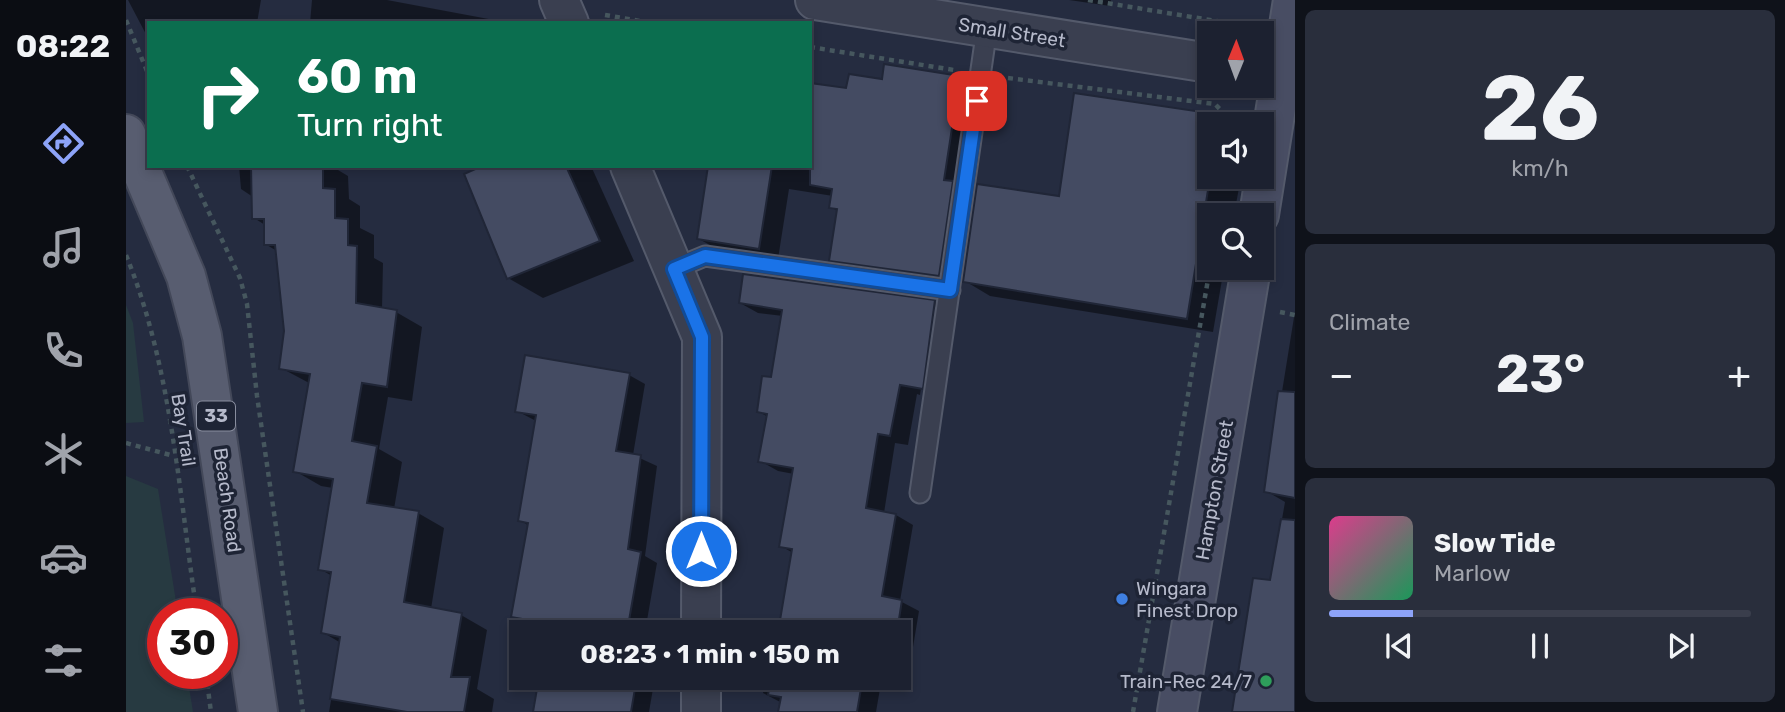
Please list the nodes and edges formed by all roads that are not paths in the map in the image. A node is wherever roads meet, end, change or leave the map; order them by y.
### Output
1 (559, 0) edge
2 (815, 0) edge
3 (861, 4) edge
4 (1290, 16) edge
5 (568, 21) edge
6 (988, 27) junction
7 (1197, 61) edge
8 (1279, 75) edge
9 (126, 134) edge
10 (631, 168) edge
11 (1261, 203) edge
12 (674, 269) junction
13 (1249, 280) edge
14 (950, 290) junction
15 (920, 494) dead end
16 (701, 620) edge
17 (701, 690) edge
18 (258, 712) edge
19 (701, 712) edge
20 (1177, 712) edge

1 - 5 street
2 - 3 street, Small Street
3 - 6 street, Small Street
4 - 8 main road
6 - 7 street, Small Street
6 - 14 lane
8 - 11 main road
9 - 18 main road, Beach Road / 33
10 - 12 street
12 - 14 lane
12 - 16 street
13 - 20 main road, Hampton Street
14 - 15 lane
17 - 19 street

